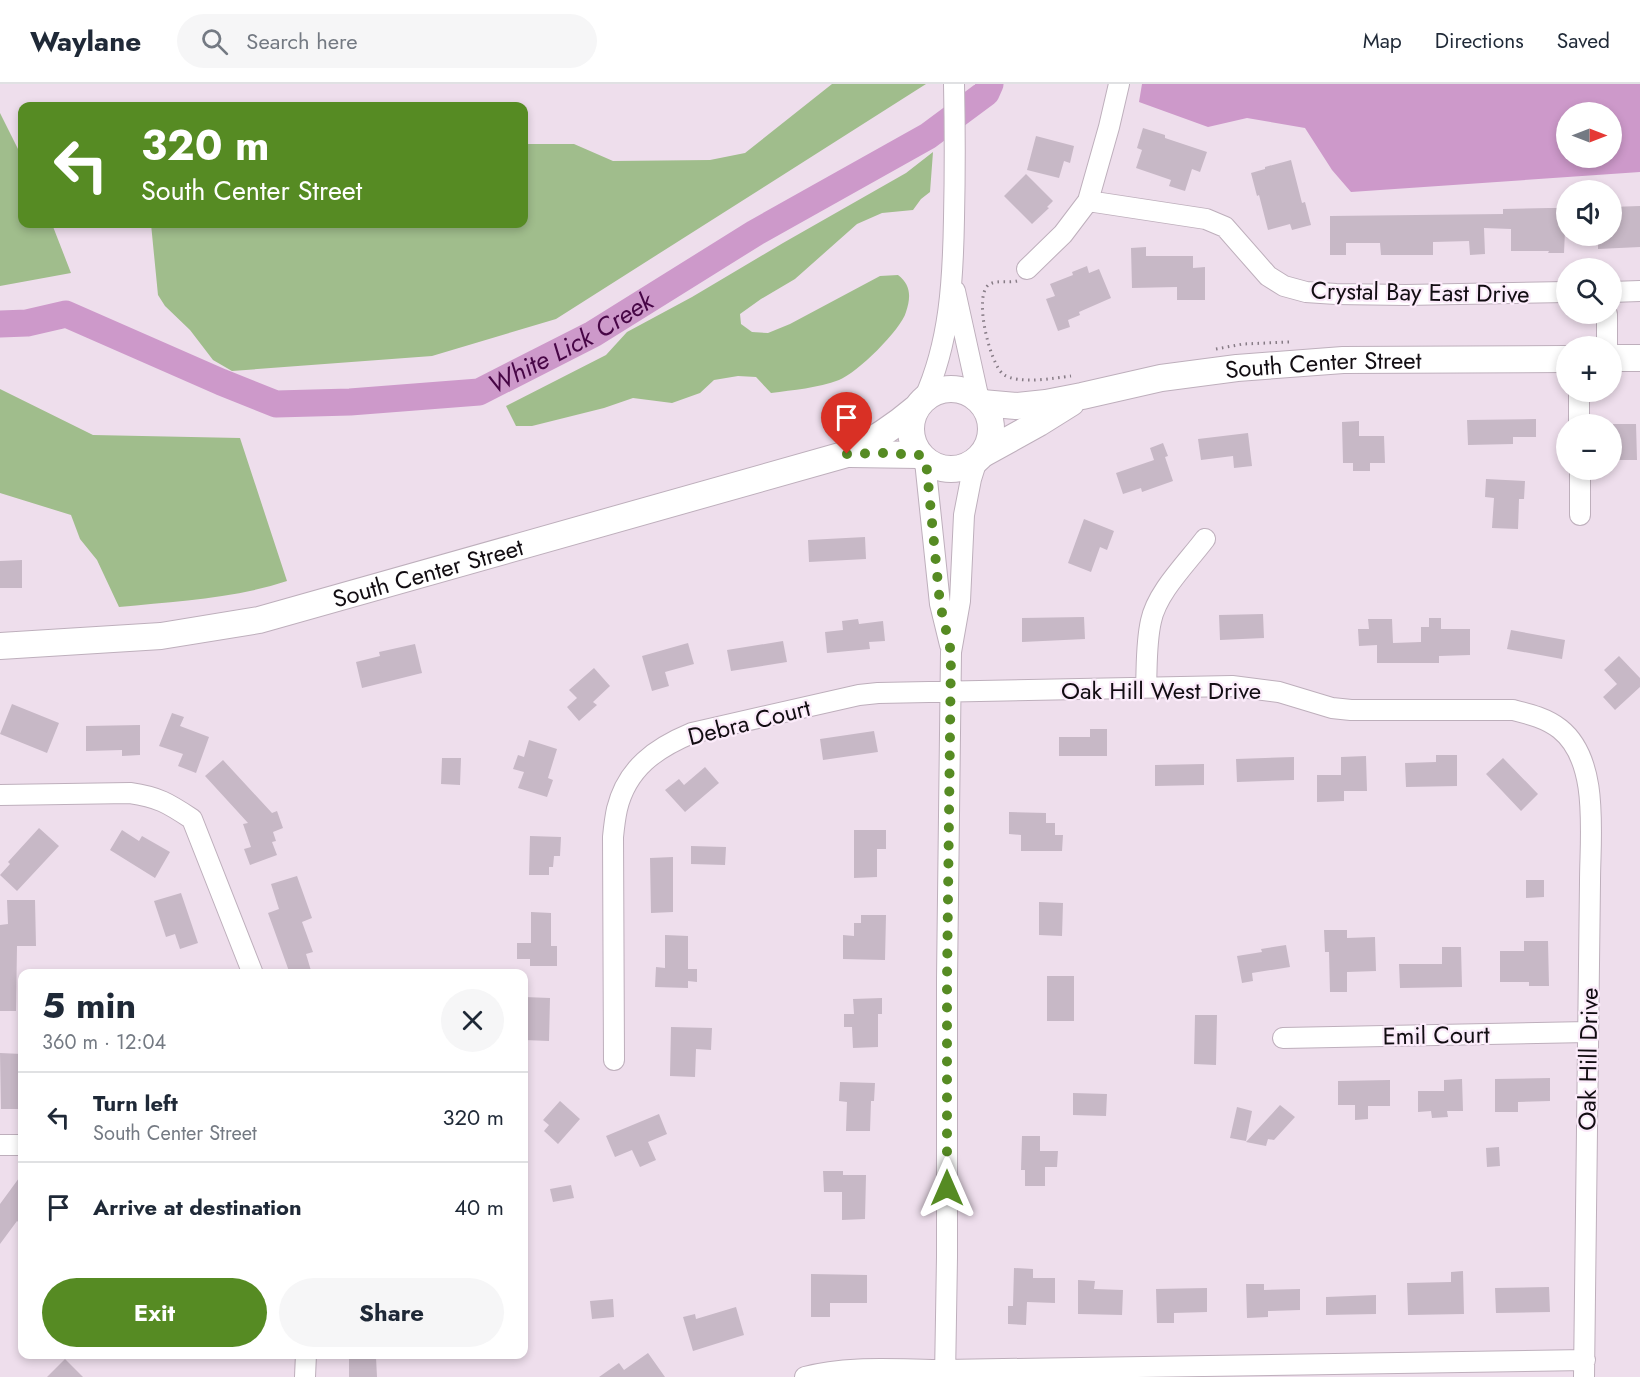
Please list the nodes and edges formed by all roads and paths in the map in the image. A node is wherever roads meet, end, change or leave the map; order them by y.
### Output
1 (954, 84) edge
2 (1119, 84) edge
3 (1088, 201) junction
4 (1027, 269) joint
5 (952, 280) junction
6 (1640, 291) edge
7 (1556, 292) edge
8 (1622, 292) edge
9 (1299, 342) dead end
10 (1213, 350) dead end
11 (1556, 351) edge
12 (1622, 352) edge
13 (1640, 358) edge
14 (1077, 386) junction
15 (980, 402) junction
16 (920, 404) junction
17 (847, 454) junction
18 (980, 457) junction
19 (922, 458) junction
20 (1580, 480) edge
21 (1580, 515) dead end
22 (1205, 539) dead end
23 (0, 646) edge
24 (951, 652) junction
25 (1146, 687) junction
26 (951, 691) junction
27 (1573, 744) joint
28 (0, 795) edge
29 (251, 969) edge
30 (1588, 1032) junction
31 (1283, 1038) dead end
32 (614, 1060) dead end
33 (0, 1145) edge
34 (18, 1145) edge
35 (306, 1359) edge
36 (1585, 1368) edge
37 (945, 1373) edge
38 (305, 1377) edge
39 (805, 1377) edge

1 - 5 street
2 - 3 street
3 - 4 street
3 - 7 street, Crystal Bay East Drive
4 - 14 path
5 - 15 street
5 - 16 street
6 - 8 street
9 - 10 path
11 - 14 main road, South Center Street
12 - 13 main road
14 - 15 main road, South Center Street
14 - 18 main road, South Center Street
15 - 16 main road
15 - 18 main road
16 - 17 main road, South Center Street
16 - 19 main road
17 - 19 main road, South Center Street
17 - 23 main road, South Center Street
18 - 19 main road
18 - 24 street
19 - 24 street
20 - 21 street
22 - 25 street
24 - 26 street
25 - 26 street, Oak Hill West Drive
25 - 27 street, Oak Hill West Drive
26 - 32 street, Debra Court
26 - 37 street
27 - 30 street, Oak Hill Drive
28 - 29 street
30 - 31 street, Emil Court
30 - 36 street, Oak Hill Drive
33 - 34 street
35 - 38 street
36 - 37 street
37 - 39 street

